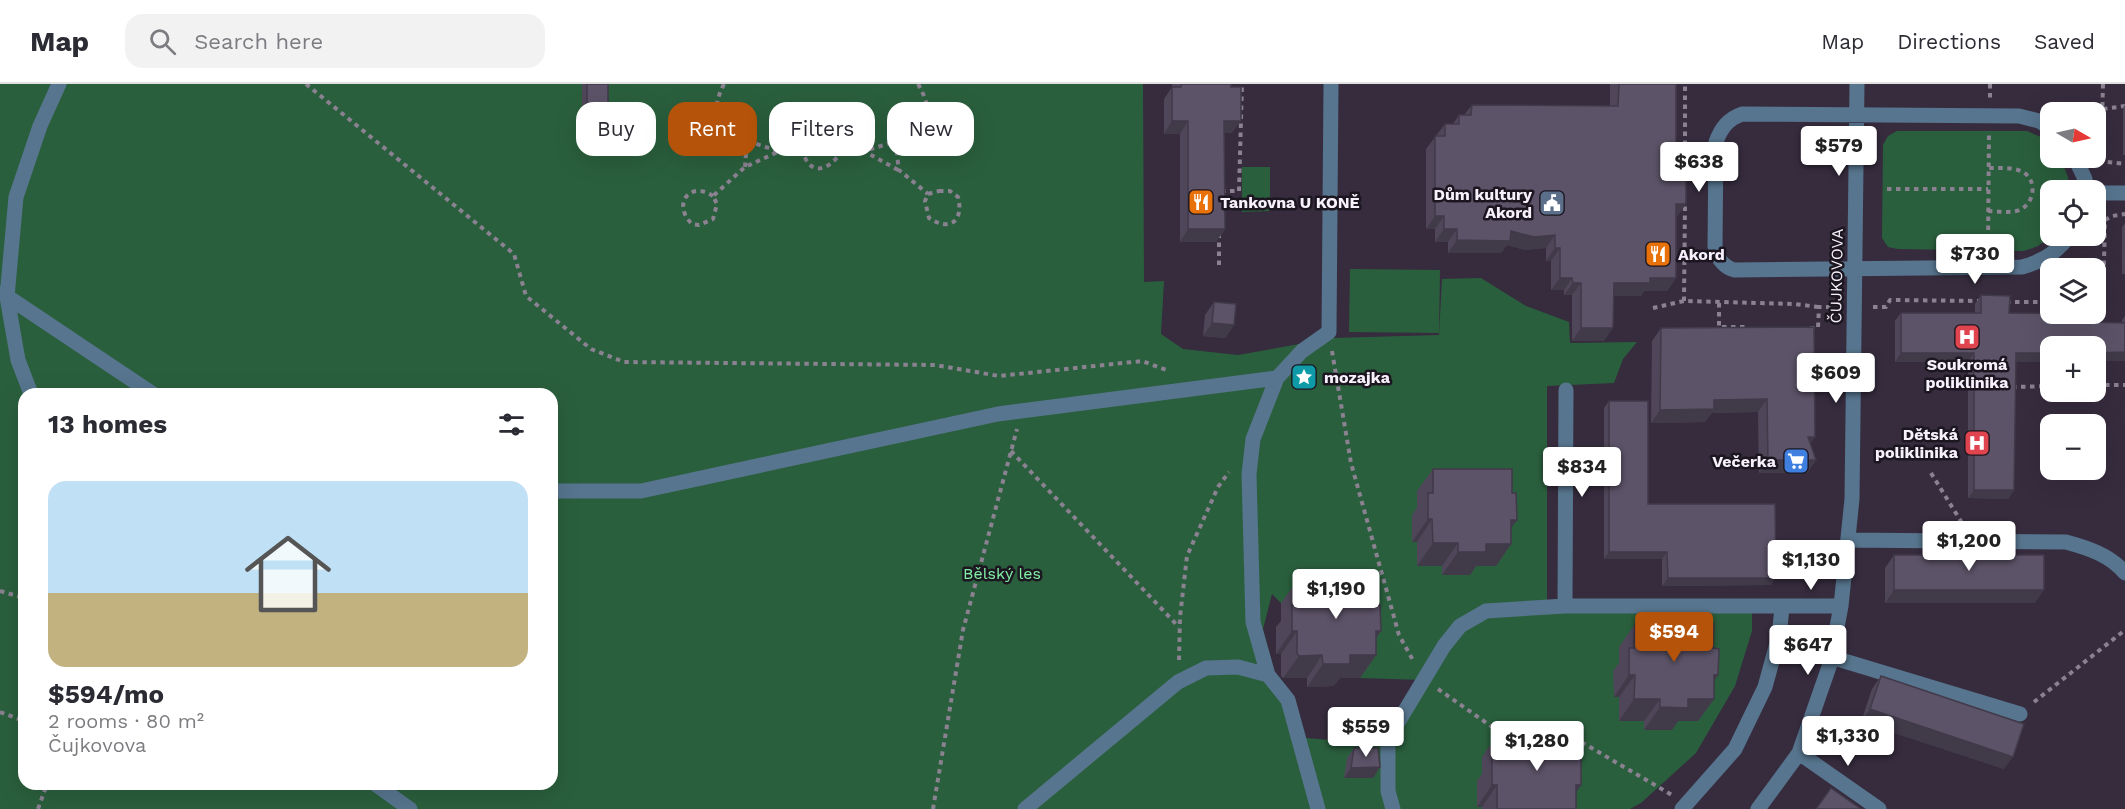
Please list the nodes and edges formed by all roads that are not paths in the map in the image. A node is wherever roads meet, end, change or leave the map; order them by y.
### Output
1 (58, 84) edge
2 (1331, 84) edge
3 (1857, 84) edge
4 (1856, 114) junction
5 (2040, 123) edge
6 (2106, 193) edge
7 (2125, 193) edge
8 (2060, 246) edge
9 (1854, 270) junction
10 (4, 294) edge
11 (1277, 378) junction
12 (30, 388) edge
13 (144, 388) edge
14 (1566, 390) dead end
15 (558, 491) edge
16 (1848, 540) junction
17 (2125, 573) edge
18 (1565, 606) junction
19 (1841, 606) junction
20 (1782, 608) junction
21 (1831, 657) junction
22 (1268, 675) junction
23 (2020, 714) road end
24 (1799, 753) junction
25 (383, 790) edge
26 (410, 809) edge
27 (1025, 809) edge
28 (1318, 809) edge
29 (1393, 809) edge
30 (1682, 809) edge
31 (1758, 809) edge
32 (1879, 809) edge

1 - 10 street
2 - 11 street
3 - 4 street, ČUJKOVOVA
4 - 5 street
4 - 9 street, ČUJKOVOVA
4 - 9 street
6 - 7 street
8 - 9 street
9 - 16 street, ČUJKOVOVA
10 - 12 street
10 - 13 street
11 - 15 street
11 - 22 street
14 - 18 street
16 - 17 street
16 - 19 street, ČUJKOVOVA
18 - 20 street
18 - 29 street
19 - 20 street
19 - 21 street, ČUJKOVOVA
20 - 30 street
21 - 23 street
21 - 24 street, ČUJKOVOVA
22 - 27 street
22 - 28 street
24 - 31 street, ČUJKOVOVA
24 - 32 street
25 - 26 street

